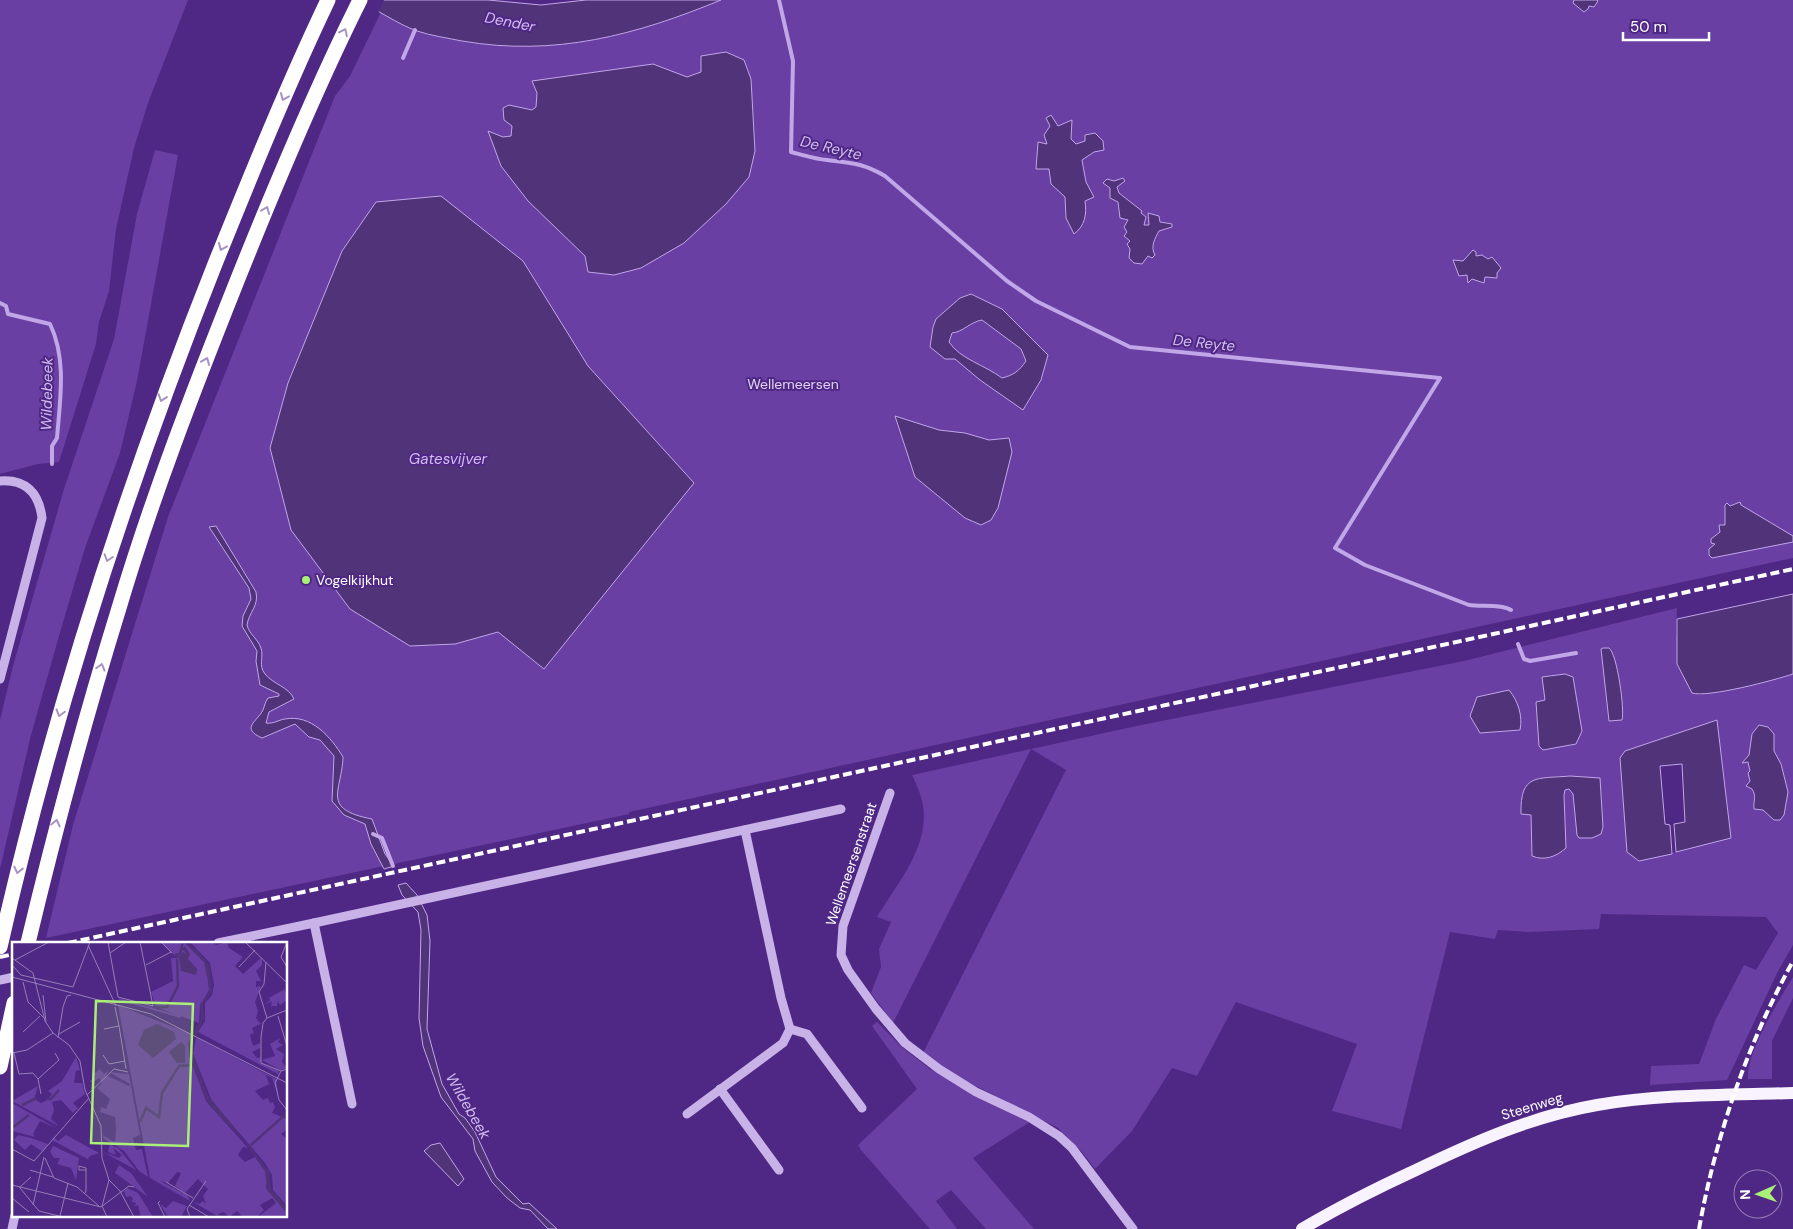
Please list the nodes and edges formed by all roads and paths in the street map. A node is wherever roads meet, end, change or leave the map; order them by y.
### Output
1 (328, 0) edge
2 (360, 0) edge
3 (0, 481) edge
4 (0, 679) edge
5 (890, 793) dead end
6 (841, 809) dead end
7 (745, 830) junction
8 (314, 923) junction
9 (28, 942) edge
10 (223, 942) edge
11 (0, 947) edge
12 (12, 1012) edge
13 (790, 1029) junction
14 (0, 1067) edge
15 (720, 1089) junction
16 (1793, 1093) edge
17 (352, 1104) dead end
18 (862, 1108) dead end
19 (687, 1114) dead end
20 (779, 1170) dead end
21 (15, 1216) edge
22 (12, 1229) edge
23 (1133, 1229) edge
24 (1302, 1229) edge

1 -> 11 highway
9 -> 2 highway
3 - 4 street
5 - 23 street, Wellemeersenstraat
6 - 7 street
7 - 8 street
7 - 13 street
8 - 10 street
8 - 17 street
12 - 14 highway
13 - 15 street
13 - 18 street
15 - 19 street
15 - 20 street
16 - 24 main road, Steenweg
21 - 22 street

